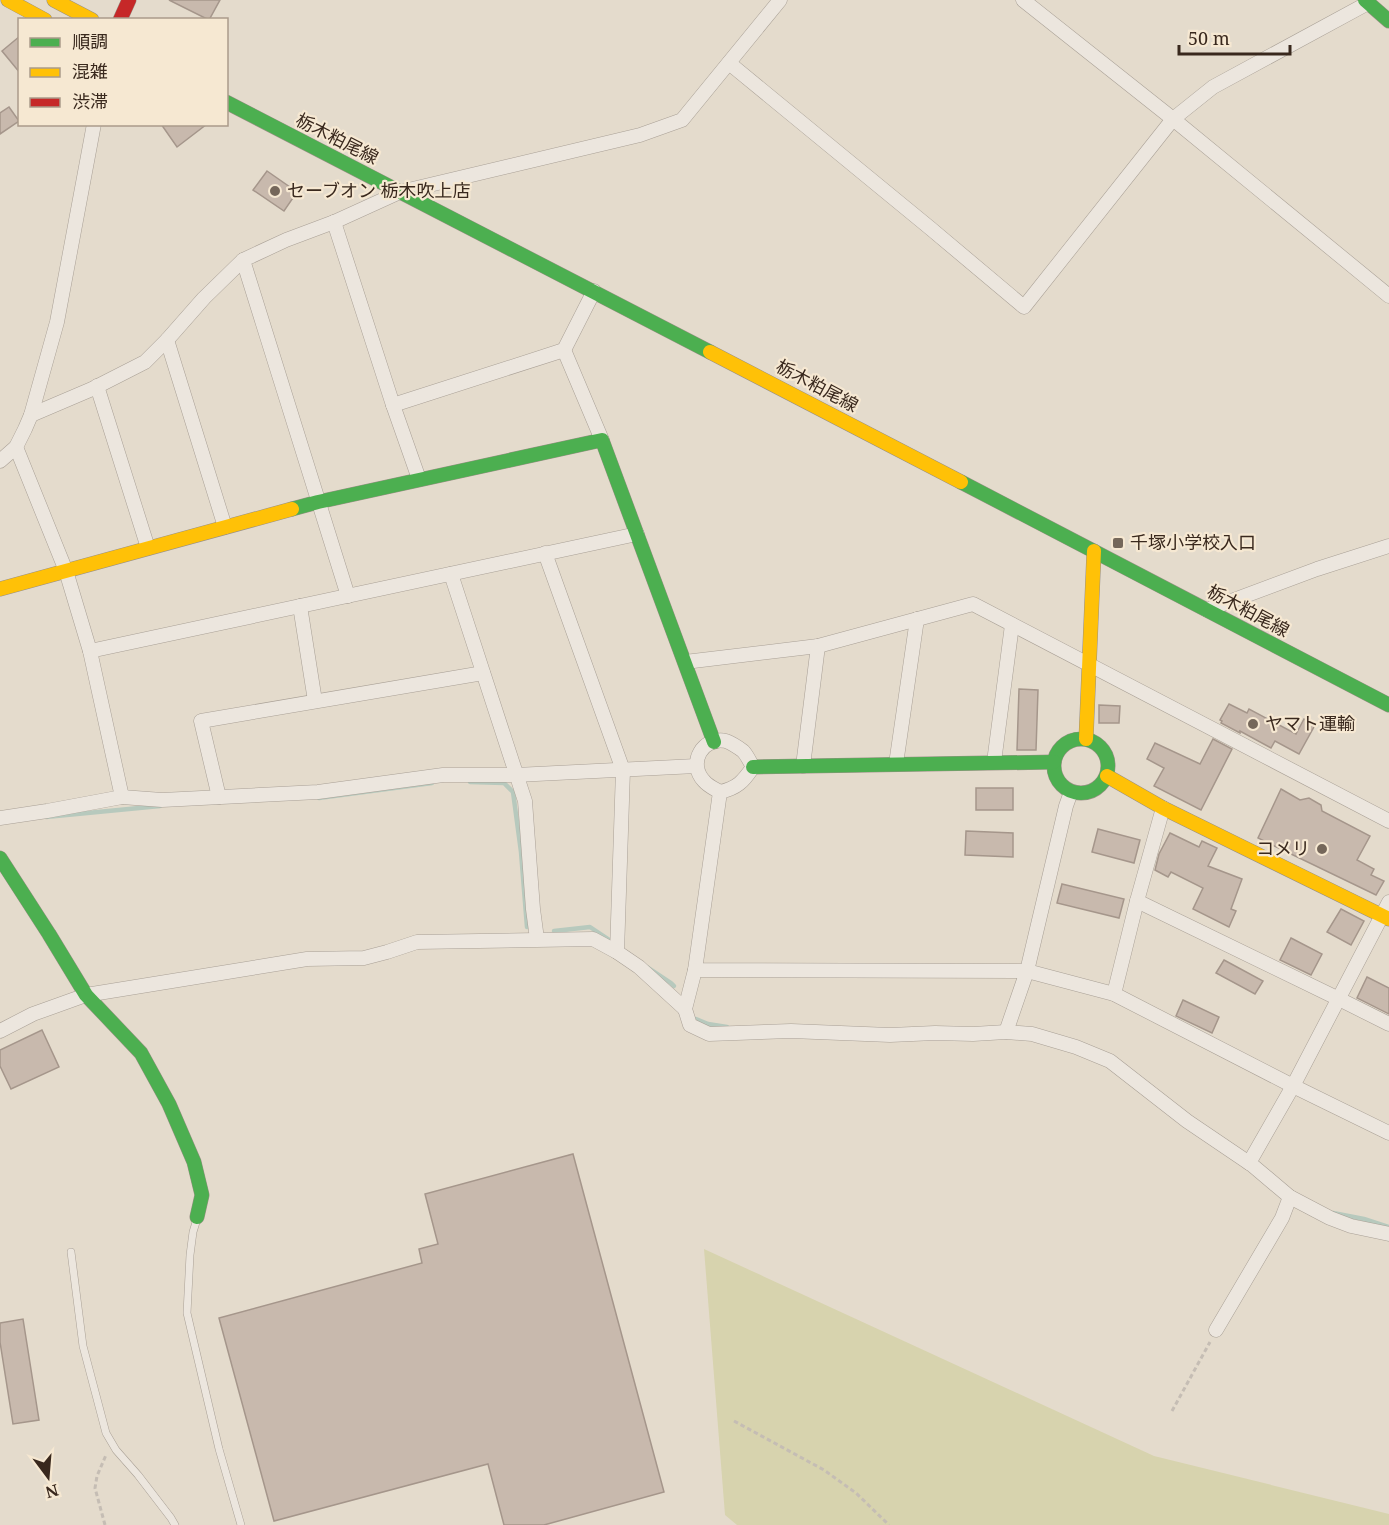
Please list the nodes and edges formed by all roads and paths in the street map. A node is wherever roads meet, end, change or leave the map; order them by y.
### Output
1 (8, 0) edge
2 (54, 0) edge
3 (129, 0) edge
4 (780, 0) edge
5 (1023, 0) edge
6 (1367, 1) edge
7 (41, 18) edge
8 (88, 18) edge
9 (121, 18) edge
10 (1389, 21) edge
11 (729, 63) junction
12 (228, 103) edge
13 (1173, 119) junction
14 (94, 126) edge
15 (400, 192) junction
16 (334, 222) junction
17 (243, 260) junction
18 (594, 291) junction
19 (1389, 296) edge
20 (167, 340) junction
21 (564, 350) junction
22 (97, 386) junction
23 (393, 405) junction
24 (31, 415) junction
25 (602, 440) junction
26 (16, 447) junction
27 (0, 461) edge
28 (419, 479) junction
29 (318, 502) junction
30 (225, 527) junction
31 (637, 534) junction
32 (1389, 546) edge
33 (148, 548) junction
34 (1094, 551) junction
35 (545, 554) junction
36 (66, 571) junction
37 (451, 574) junction
38 (0, 589) edge
39 (348, 596) junction
40 (300, 606) junction
41 (1208, 610) junction
42 (918, 619) junction
43 (1012, 624) junction
44 (818, 646) junction
45 (90, 651) junction
46 (685, 662) junction
47 (1089, 665) junction
48 (483, 673) junction
49 (315, 702) junction
50 (1389, 705) edge
51 (1086, 739) junction
52 (714, 742) junction
53 (993, 762) junction
54 (1054, 762) junction
55 (896, 764) junction
56 (696, 766) junction
57 (803, 766) junction
58 (753, 767) junction
59 (623, 770) junction
60 (516, 775) junction
61 (1107, 776) junction
62 (720, 792) junction
63 (1071, 792) junction
64 (122, 797) junction
65 (219, 797) junction
66 (1163, 808) junction
67 (0, 818) edge
68 (1389, 821) edge
69 (0, 858) edge
70 (1137, 902) junction
71 (1389, 902) edge
72 (1386, 917) edge
73 (537, 939) junction
74 (617, 952) junction
75 (695, 970) junction
76 (1027, 971) junction
77 (1114, 994) junction
78 (86, 995) junction
79 (1339, 999) junction
80 (685, 1009) junction
81 (1389, 1024) edge
82 (0, 1031) edge
83 (1006, 1032) junction
84 (1293, 1086) junction
85 (1389, 1133) edge
86 (1249, 1163) junction
87 (1290, 1197) junction
88 (197, 1217) joint
89 (1389, 1234) edge
90 (71, 1252) dead end
91 (1216, 1330) joint
92 (1172, 1411) dead end
93 (734, 1421) dead end
94 (111, 1443) junction
95 (105, 1525) edge
96 (175, 1525) edge
97 (241, 1525) edge
98 (889, 1525) edge

1 - 7 street
2 - 8 street
3 - 9 street
4 - 11 street
5 - 13 street
6 - 10 street
6 - 13 street
11 - 13 street
11 - 15 street
12 - 15 street, 栃木粕尾線
13 - 19 street
14 - 24 street
15 - 16 street
15 - 18 street, 栃木粕尾線
16 - 17 street
16 - 23 street
17 - 20 street
17 - 29 street
18 - 21 street
18 - 34 street, 栃木粕尾線
20 - 22 street
20 - 30 street
21 - 23 street
21 - 25 street
22 - 24 street
22 - 33 street
23 - 28 street
24 - 26 street
25 - 28 street
25 - 31 street
26 - 27 street
26 - 36 street
28 - 29 street
29 - 30 street
29 - 39 street
30 - 33 street
31 - 35 street
31 - 46 street
32 - 41 street
33 - 36 street
34 - 41 street, 栃木粕尾線
34 - 47 street
35 - 37 street
35 - 59 street
36 - 38 street
36 - 45 street
37 - 39 street
37 - 48 street
39 - 40 street
40 - 45 street
40 - 49 street
41 - 50 street, 栃木粕尾線
42 - 43 street
42 - 44 street
42 - 55 street
43 - 47 street
43 - 53 street
44 - 46 street
44 - 57 street
45 - 64 street
46 - 52 street
47 - 51 street
47 - 68 street
48 - 49 street
48 - 60 street
49 - 65 street
51 - 54 street
51 - 61 street
52 - 56 street
52 - 58 street
53 - 54 street
53 - 55 street
54 - 63 street
55 - 57 street
56 - 59 street
56 - 62 street
57 - 58 street
58 - 62 street
59 - 60 street
59 - 74 street
60 - 65 street
60 - 73 street
61 - 63 street
61 - 66 street
62 - 75 street
63 - 76 street
64 - 65 street
64 - 67 street
66 - 70 street
66 - 72 street
69 - 78 street
70 - 77 street
70 - 79 street
71 - 72 street
72 - 79 street
73 - 74 street
73 - 78 street
74 - 80 street
75 - 76 street
75 - 80 street
76 - 77 street
76 - 83 street
77 - 84 street
78 - 82 street
78 - 88 street
79 - 81 street
79 - 84 street
80 - 83 street
83 - 86 street
84 - 85 street
84 - 86 street
86 - 87 street
87 - 89 street
87 - 91 street
88 - 97 lane
90 - 94 lane
91 - 92 path
93 - 98 path
94 - 95 path
94 - 96 lane

